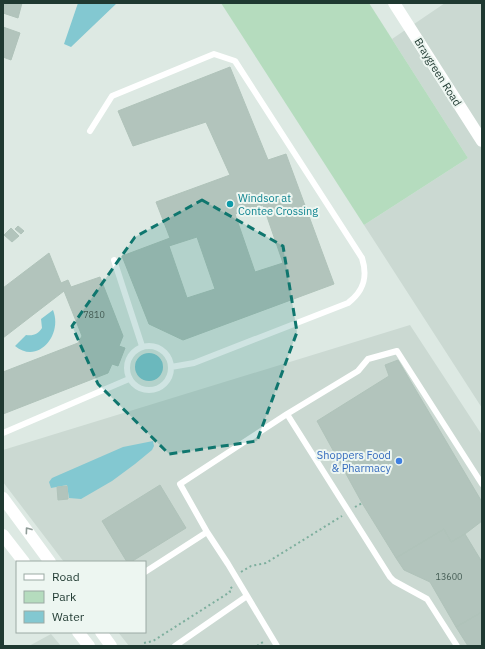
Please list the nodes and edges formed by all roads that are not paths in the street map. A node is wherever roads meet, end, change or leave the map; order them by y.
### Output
1 (394, 3) edge
2 (90, 131) dead end
3 (482, 141) edge
4 (114, 260) dead end
5 (142, 346) junction
6 (171, 367) junction
7 (129, 379) junction
8 (287, 414) junction
9 (3, 433) edge
10 (482, 484) edge
11 (3, 498) edge
12 (3, 510) edge
13 (18, 516) junction
14 (207, 532) junction
15 (3, 535) edge
16 (23, 561) edge
17 (49, 561) edge
18 (146, 571) edge
19 (247, 596) junction
20 (79, 633) edge
21 (102, 633) edge
22 (89, 646) edge
23 (111, 646) edge
24 (175, 646) edge
25 (277, 646) edge
26 (457, 646) edge

1 - 3 street, Braygreen Road
2 - 6 lane
4 - 5 lane
5 - 6 lane
5 - 7 lane
6 - 7 lane
7 - 9 lane
8 - 10 lane
8 - 14 lane
8 - 26 lane
11 - 13 street
12 - 13 street
17 -> 13 street
14 - 18 lane
14 - 19 lane
15 - 16 street
19 - 24 lane
19 - 25 lane
20 - 22 street
21 - 23 street

